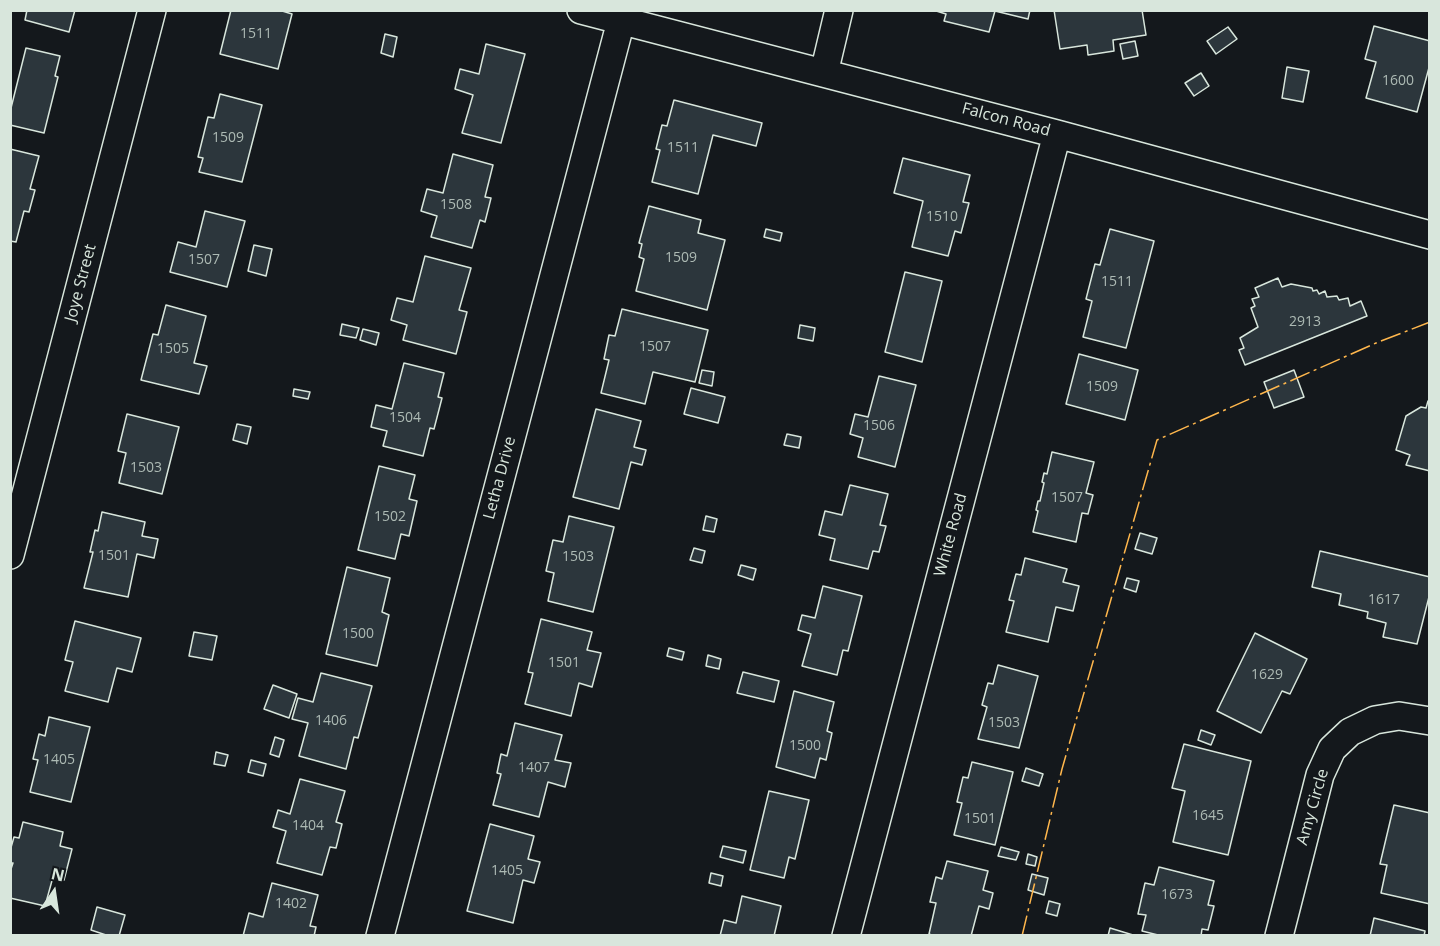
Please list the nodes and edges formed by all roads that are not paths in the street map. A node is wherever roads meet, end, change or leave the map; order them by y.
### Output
1 (152, 10) edge
2 (581, 10) edge
3 (839, 10) edge
4 (621, 21) junction
5 (824, 73) junction
6 (1057, 134) junction
7 (1430, 235) edge
8 (10, 555) edge
9 (1430, 721) edge
10 (380, 936) edge
11 (846, 936) edge
12 (1279, 936) edge

1 - 8 street, Joye Street
2 - 4 street, Falcon Road
3 - 5 street
4 - 5 street, Falcon Road
4 - 10 street, Letha Drive
5 - 6 street, Falcon Road
6 - 7 street, Falcon Road
6 - 11 street, White Road
9 - 12 street, Amy Circle

